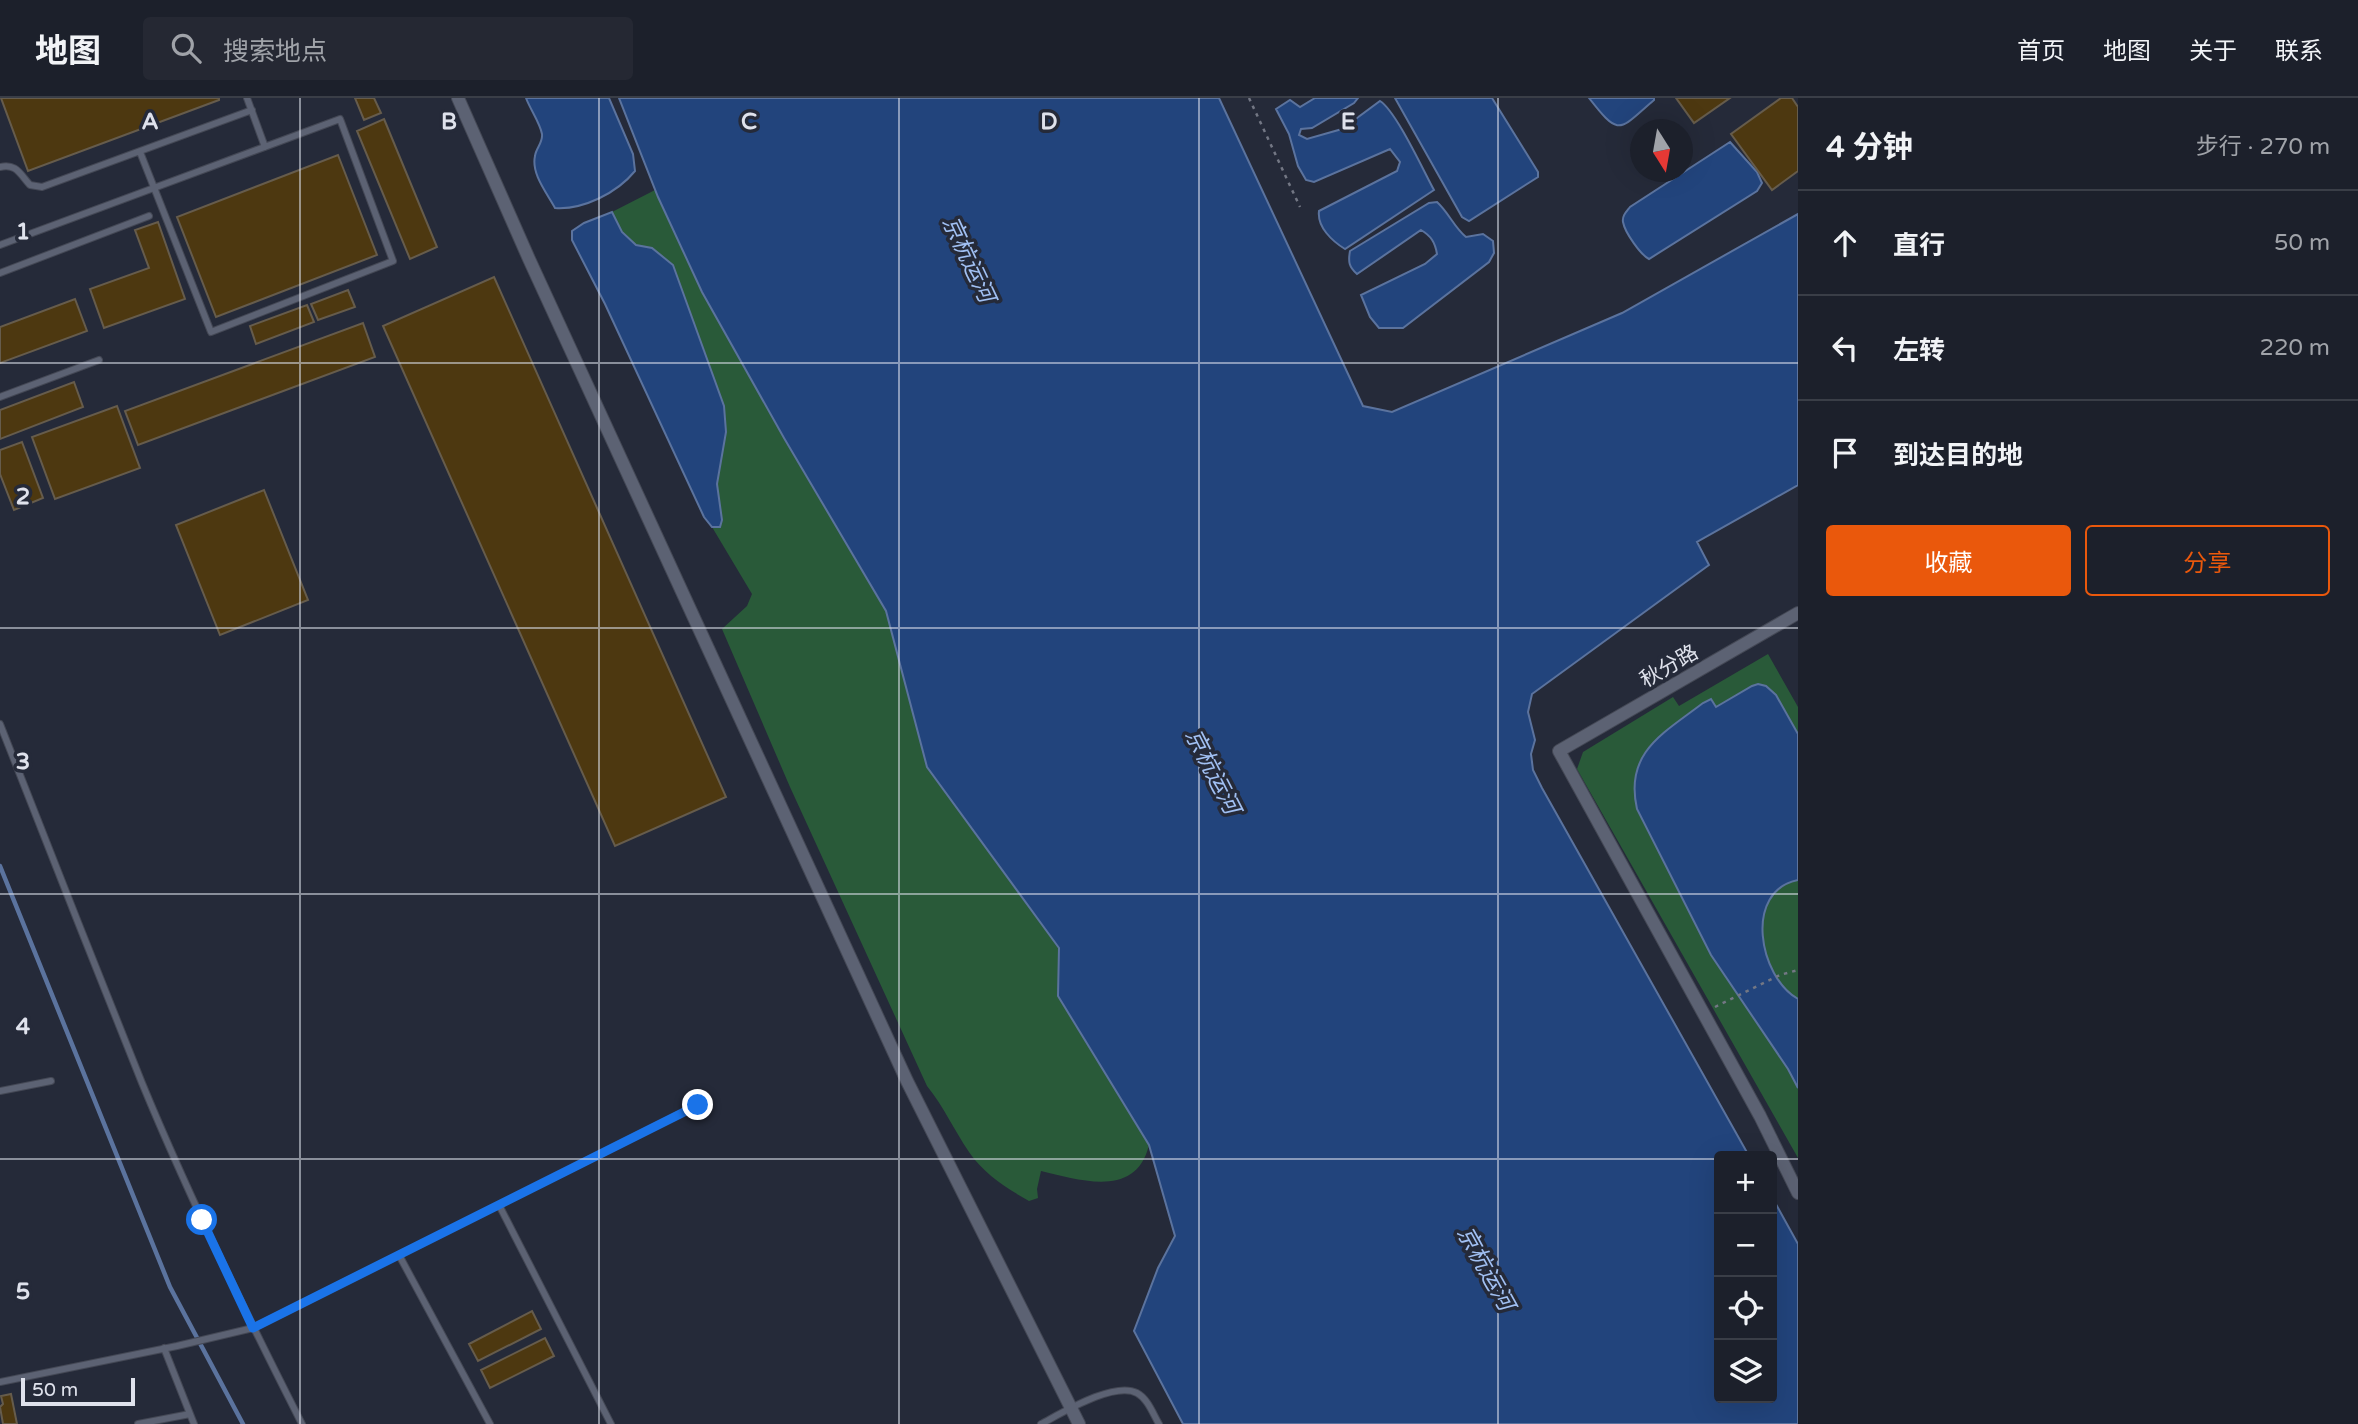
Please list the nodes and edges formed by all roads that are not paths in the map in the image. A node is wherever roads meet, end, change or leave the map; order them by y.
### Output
1 (247, 98) edge
2 (458, 98) edge
3 (252, 110) junction
4 (265, 147) junction
5 (140, 152) junction
6 (0, 167) edge
7 (155, 188) junction
8 (149, 216) dead end
9 (0, 245) edge
10 (0, 273) edge
11 (99, 360) dead end
12 (0, 397) edge
13 (1798, 613) edge
14 (0, 724) edge
15 (51, 1082) dead end
16 (0, 1091) edge
17 (698, 1105) dead end
18 (1798, 1193) edge
19 (499, 1205) junction
20 (399, 1255) junction
21 (253, 1328) junction
22 (164, 1348) junction
23 (0, 1382) edge
24 (1070, 1409) junction
25 (190, 1414) junction
26 (138, 1424) edge
27 (194, 1424) edge
28 (302, 1424) edge
29 (490, 1424) edge
30 (611, 1424) edge
31 (1041, 1424) edge
32 (1079, 1424) edge
33 (1159, 1424) edge

1 - 3 lane
2 - 24 street
3 - 4 lane
3 - 5 lane
4 - 7 lane
4 - 7 lane
5 - 6 lane
5 - 7 lane
7 - 9 lane
8 - 10 lane
11 - 12 lane
13 - 18 street, 秋分路
14 - 21 lane
15 - 16 lane
17 - 19 lane
19 - 20 lane
19 - 30 lane
20 - 21 lane
20 - 29 lane
21 - 22 lane
21 - 28 lane
22 - 23 lane
22 - 25 lane
24 - 31 lane
24 - 32 street
24 - 33 lane
25 - 26 lane
25 - 27 lane

